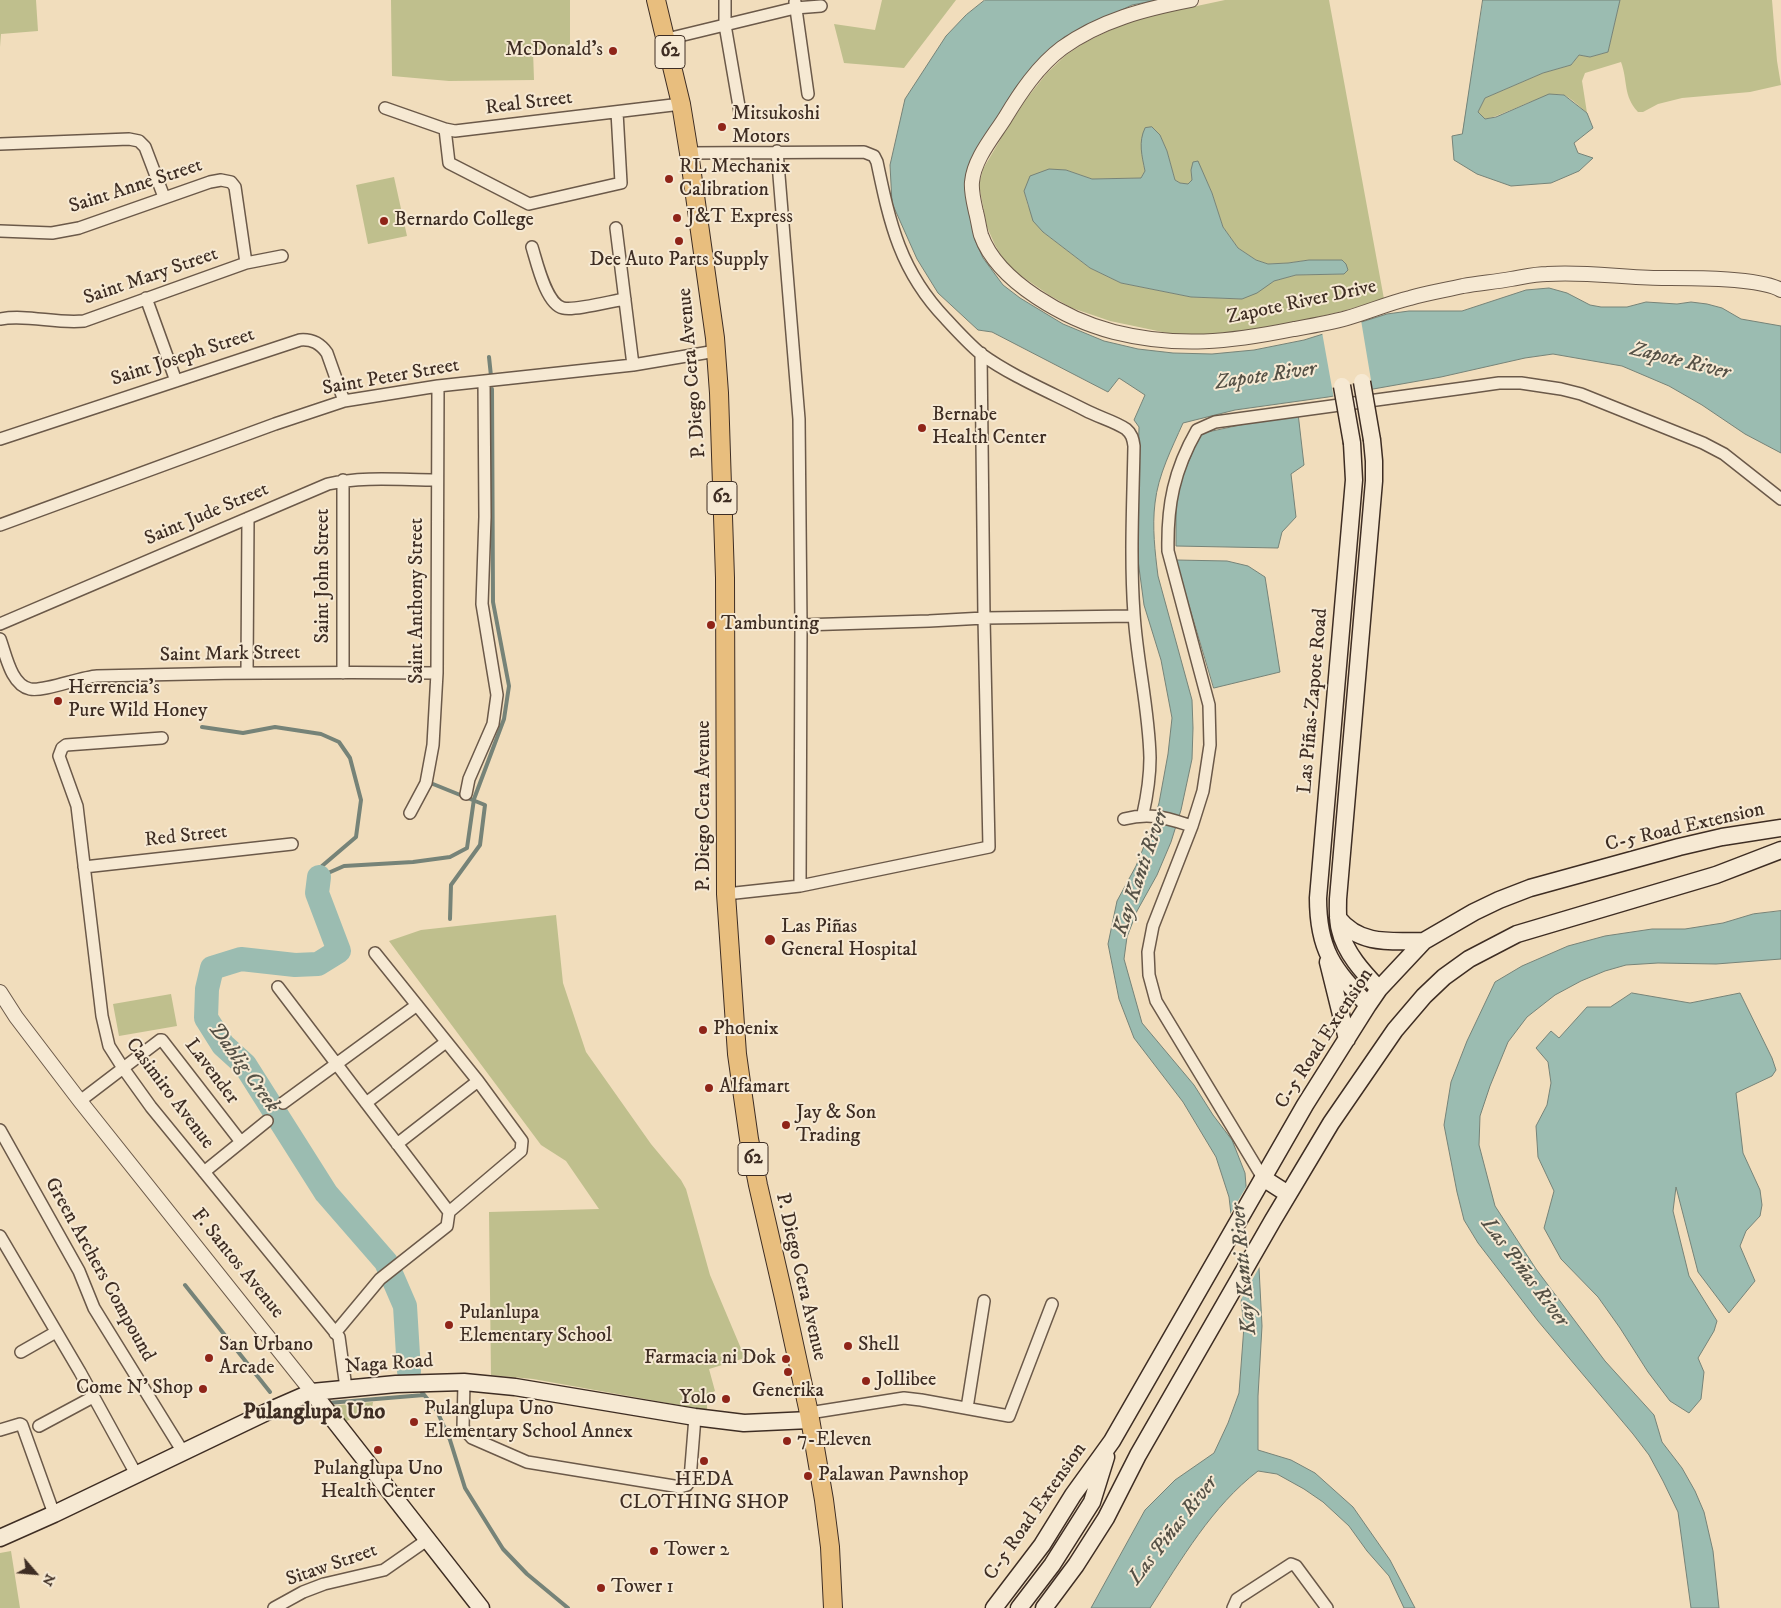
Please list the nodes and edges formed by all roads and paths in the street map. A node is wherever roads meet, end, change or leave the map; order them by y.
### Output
1 (656, 0) edge
2 (725, 0) edge
3 (1191, 0) edge
4 (795, 4) edge
5 (821, 6) dead end
6 (725, 25) junction
7 (666, 39) junction
8 (808, 94) dead end
9 (681, 104) junction
10 (385, 108) dead end
11 (617, 112) junction
12 (740, 112) dead end
13 (445, 129) junction
14 (0, 144) edge
15 (777, 151) junction
16 (689, 153) junction
17 (164, 197) junction
18 (616, 228) dead end
19 (0, 231) edge
20 (532, 247) dead end
21 (282, 256) dead end
22 (246, 263) junction
23 (1781, 290) edge
24 (146, 298) junction
25 (625, 299) junction
26 (0, 319) edge
27 (716, 351) junction
28 (981, 353) junction
29 (633, 365) junction
30 (176, 381) junction
31 (484, 381) junction
32 (1362, 382) dead end
33 (438, 386) junction
34 (1342, 386) dead end
35 (344, 401) junction
36 (0, 439) edge
37 (343, 480) junction
38 (437, 480) junction
39 (1781, 499) edge
40 (248, 518) junction
41 (0, 525) edge
42 (1134, 616) junction
43 (984, 618) junction
44 (0, 624) edge
45 (801, 625) junction
46 (0, 639) edge
47 (343, 672) junction
48 (247, 673) junction
49 (437, 673) junction
50 (162, 738) dead end
51 (466, 794) dead end
52 (410, 813) dead end
53 (1149, 815) junction
54 (1124, 819) dead end
55 (1188, 825) junction
56 (1778, 827) edge
57 (292, 844) dead end
58 (1781, 850) edge
59 (84, 867) junction
60 (800, 886) junction
61 (726, 894) junction
62 (1338, 918) junction
63 (1424, 940) junction
64 (1324, 945) junction
65 (375, 953) dead end
66 (278, 987) dead end
67 (1379, 989) junction
68 (0, 992) edge
69 (417, 1005) junction
70 (1368, 1005) junction
71 (1347, 1039) junction
72 (446, 1042) junction
73 (336, 1064) junction
74 (122, 1068) junction
75 (478, 1081) junction
76 (80, 1101) junction
77 (283, 1103) dead end
78 (366, 1103) junction
79 (267, 1121) dead end
80 (0, 1130) edge
81 (241, 1142) junction
82 (397, 1144) junction
83 (204, 1172) junction
84 (1260, 1183) junction
85 (1288, 1194) junction
86 (449, 1212) junction
87 (0, 1236) edge
88 (984, 1301) dead end
89 (1052, 1304) dead end
90 (56, 1332) junction
91 (336, 1333) junction
92 (21, 1352) dead end
93 (464, 1382) junction
94 (346, 1388) junction
95 (312, 1392) junction
96 (93, 1397) junction
97 (967, 1408) junction
98 (695, 1417) junction
99 (809, 1417) junction
100 (39, 1426) dead end
101 (0, 1430) edge
102 (1112, 1441) junction
103 (183, 1452) junction
104 (1138, 1455) junction
105 (136, 1474) junction
106 (1092, 1502) junction
107 (54, 1514) junction
108 (0, 1538) edge
109 (427, 1540) junction
110 (274, 1608) edge
111 (481, 1608) edge
112 (833, 1608) edge
113 (994, 1608) edge
114 (1019, 1608) edge
115 (1044, 1608) edge
116 (1233, 1608) edge
117 (1326, 1608) edge

1 - 7 main road, P. Diego Cera Avenue / 62
2 - 6 street
3 - 23 street, Zapote River Drive
4 - 5 street
4 - 6 street
4 - 8 street
6 - 7 street
6 - 12 street
7 - 9 main road, P. Diego Cera Avenue / 62
9 - 11 street, Real Street
9 - 16 main road, P. Diego Cera Avenue / 62
10 - 13 street, Real Street
11 - 13 street, Real Street
11 - 13 street
14 - 17 street
15 - 16 street
15 - 28 street
15 - 45 street
16 - 27 main road, P. Diego Cera Avenue / 62
17 - 19 street, Saint Anne Street
17 - 22 street, Saint Anne Street
18 - 25 street
20 - 25 street
21 - 22 street, Saint Mary Street
22 - 24 street, Saint Mary Street
24 - 26 street, Saint Mary Street
24 - 30 street
25 - 29 street
27 - 29 street, Saint Peter Street
27 - 61 main road, P. Diego Cera Avenue / 62
28 - 42 street
28 - 43 street
29 - 31 street, Saint Peter Street
30 - 35 street, Saint Joseph Street
30 - 36 street, Saint Joseph Street
31 - 33 street, Saint Peter Street
31 - 51 street
32 - 62 main road, Las Piñas-Zapote Road, bridge
33 - 35 street, Saint Peter Street
33 - 38 street, Saint Anthony Street
34 - 64 main road, Las Piñas-Zapote Road, bridge
35 - 41 street, Saint Peter Street
37 - 38 street, Saint Jude Street
37 - 40 street, Saint Jude Street
37 - 47 street, Saint John Street
38 - 49 street, Saint Anthony Street
39 - 55 street
40 - 44 street, Saint Jude Street
40 - 48 street
42 - 43 street
42 - 53 street
43 - 45 street
43 - 60 street
45 - 60 street
46 - 48 street, Saint Mark Street
47 - 48 street, Saint Mark Street
47 - 49 street, Saint Mark Street
49 - 52 street, Saint Anthony Street
50 - 59 street, Casimiro Avenue
53 - 54 street
53 - 55 street
55 - 84 street
56 - 63 main road, C-5 Road Extension
57 - 59 street, Red Street
58 - 85 main road, C-5 Road Extension
59 - 74 street, Casimiro Avenue
60 - 61 street
61 - 99 main road, P. Diego Cera Avenue / 62
62 - 63 main road
62 - 67 main road, Las Piñas-Zapote Road
63 - 67 main road, C-5 Road Extension
64 - 70 main road, Las Piñas-Zapote Road
64 - 71 main road
65 - 69 street
66 - 73 street
67 - 70 main road, C-5 Road Extension
68 - 76 street, F. Santos Avenue
69 - 72 street
69 - 73 street
70 - 71 main road, C-5 Road Extension
71 - 84 main road, C-5 Road Extension
72 - 75 street
72 - 78 street
73 - 77 street
73 - 78 street
74 - 76 street
74 - 81 street, Lavender
74 - 83 street, Casimiro Avenue
75 - 82 street
75 - 86 street
76 - 95 street, F. Santos Avenue
78 - 82 street
79 - 81 street
80 - 103 street, Green Archers Compound
81 - 83 street
82 - 86 street
83 - 91 street, Casimiro Avenue
84 - 85 main road
84 - 102 main road, C-5 Road Extension
85 - 104 main road, C-5 Road Extension
86 - 91 street
87 - 90 street
88 - 97 street
89 - 97 street
90 - 92 street
90 - 96 street
91 - 94 street, Casimiro Avenue
93 - 94 main road, Naga Road
93 - 98 main road, Naga Road
93 - 98 street
94 - 95 main road, Naga Road
95 - 103 main road, Naga Road
95 - 109 main road, F. Santos Avenue
96 - 100 street
96 - 105 street
97 - 99 street
98 - 99 main road, Naga Road
99 - 112 main road, P. Diego Cera Avenue / 62
101 - 107 street
102 - 106 main road, C-5 Road Extension
102 - 113 main road, C-5 Road Extension
103 - 105 main road, Naga Road
104 - 106 main road, C-5 Road Extension
104 - 115 main road, C-5 Road Extension
105 - 107 main road, Naga Road
106 - 114 main road, C-5 Road Extension
107 - 108 main road, Naga Road
109 - 110 street, Sitaw Street
109 - 111 main road, F. Santos Avenue
116 - 117 street

